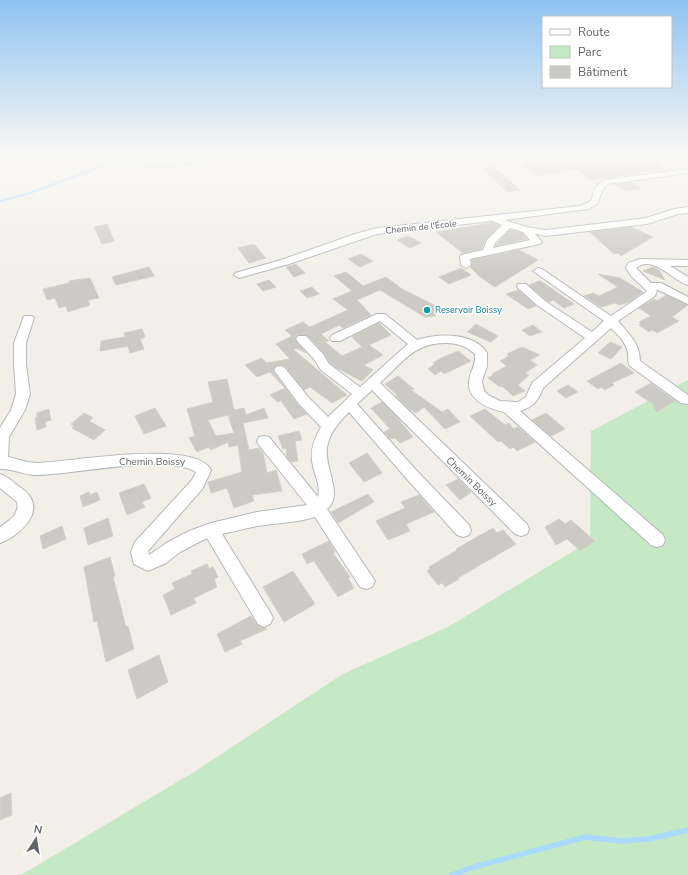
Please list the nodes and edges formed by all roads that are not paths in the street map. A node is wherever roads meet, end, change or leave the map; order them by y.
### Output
1 (597, 196) edge
2 (688, 210) edge
3 (492, 219) junction
4 (508, 224) junction
5 (526, 230) junction
6 (487, 252) junction
7 (659, 263) junction
8 (688, 263) edge
9 (466, 265) dead end
10 (538, 271) dead end
11 (239, 276) dead end
12 (688, 282) edge
13 (522, 286) dead end
14 (650, 287) junction
15 (688, 301) edge
16 (28, 318) dead end
17 (611, 321) junction
18 (336, 338) dead end
19 (593, 338) junction
20 (302, 339) dead end
21 (416, 344) junction
22 (280, 370) dead end
23 (372, 383) junction
24 (356, 399) junction
25 (686, 400) dead end
26 (507, 407) junction
27 (329, 427) junction
28 (264, 441) dead end
29 (0, 463) edge
30 (0, 480) edge
31 (318, 507) junction
32 (521, 529) dead end
33 (211, 530) junction
34 (463, 530) dead end
35 (0, 536) edge
36 (657, 540) dead end
37 (366, 581) dead end
38 (264, 618) dead end

1 - 3 street, Chemin de l'École
2 - 5 street
3 - 4 street
3 - 11 street, Chemin de l'École
4 - 5 street
4 - 6 street
5 - 6 street
6 - 9 street
7 - 8 street
7 - 12 street
7 - 14 street
10 - 17 street
13 - 19 street
14 - 15 street
14 - 17 street
16 - 29 street
17 - 19 street
17 - 25 street
18 - 21 street
19 - 26 street
20 - 24 street
21 - 23 street
21 - 26 street
22 - 27 street
23 - 24 street
23 - 32 street, Chemin Boissy
24 - 27 street
24 - 34 street
26 - 36 street
27 - 31 street
28 - 31 street
29 - 33 street, Chemin Boissy
30 - 35 street
31 - 33 street, Chemin Boissy
31 - 37 street
33 - 38 street

